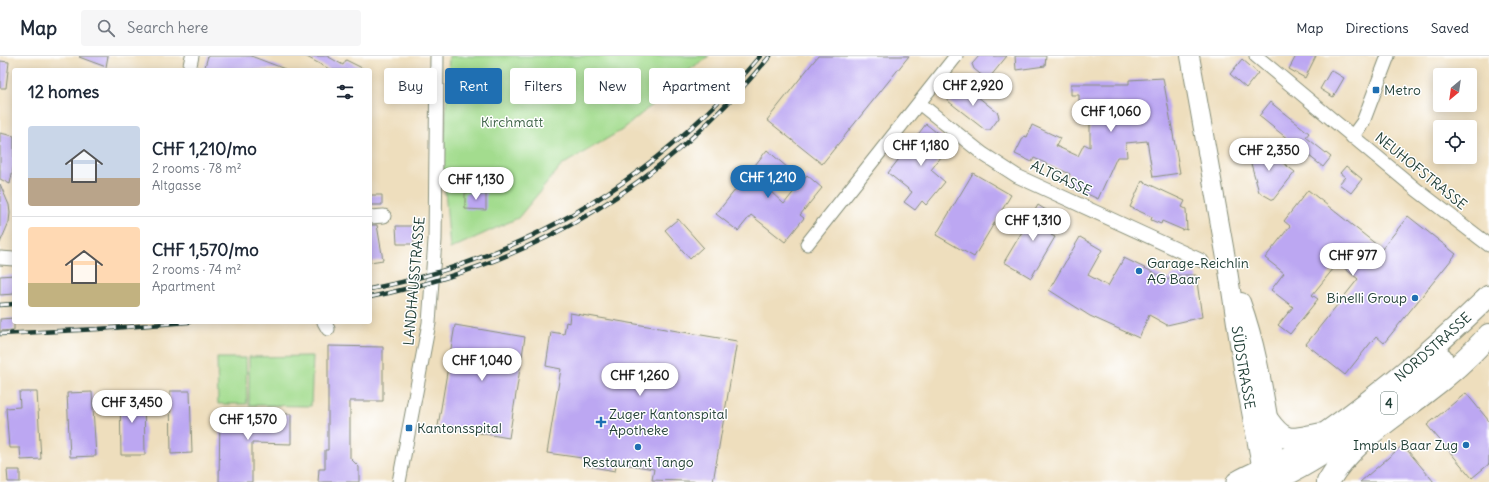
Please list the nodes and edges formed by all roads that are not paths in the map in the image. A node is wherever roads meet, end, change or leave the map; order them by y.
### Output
1 (192, 56) edge
2 (437, 56) edge
3 (956, 56) edge
4 (1190, 56) edge
5 (1256, 56) edge
6 (1388, 56) edge
7 (189, 68) edge
8 (919, 103) junction
9 (1352, 136) junction
10 (384, 216) dead end
11 (372, 217) edge
12 (807, 244) dead end
13 (1489, 245) edge
14 (0, 258) edge
15 (12, 259) edge
16 (1202, 260) dead end
17 (1227, 264) junction
18 (1489, 296) edge
19 (1489, 314) edge
20 (1489, 335) edge
21 (1268, 420) junction
22 (1323, 434) junction
23 (1272, 476) edge
24 (399, 482) edge
25 (1237, 482) edge
26 (1328, 482) edge

1 - 7 street
2 - 24 street, LANDHAUSSTRASSE
3 - 8 street
4 - 17 main road, SÜDSTRASSE
5 - 9 street, NEUHOFSTRASSE
6 - 9 street, NEUHOFSTRASSE
8 - 12 street
8 - 16 street, ALTGASSE
9 - 13 street, NEUHOFSTRASSE
10 - 11 street
14 - 15 street
17 - 21 main road, SÜDSTRASSE
17 - 23 main road, SÜDSTRASSE
18 - 22 main road, NORDSTRASSE / 4
19 - 23 main road, NORDSTRASSE / 4
20 - 26 highway
21 - 22 main road
21 - 23 main road, SÜDSTRASSE
22 - 23 main road, NORDSTRASSE / 4
23 - 25 main road, 4

